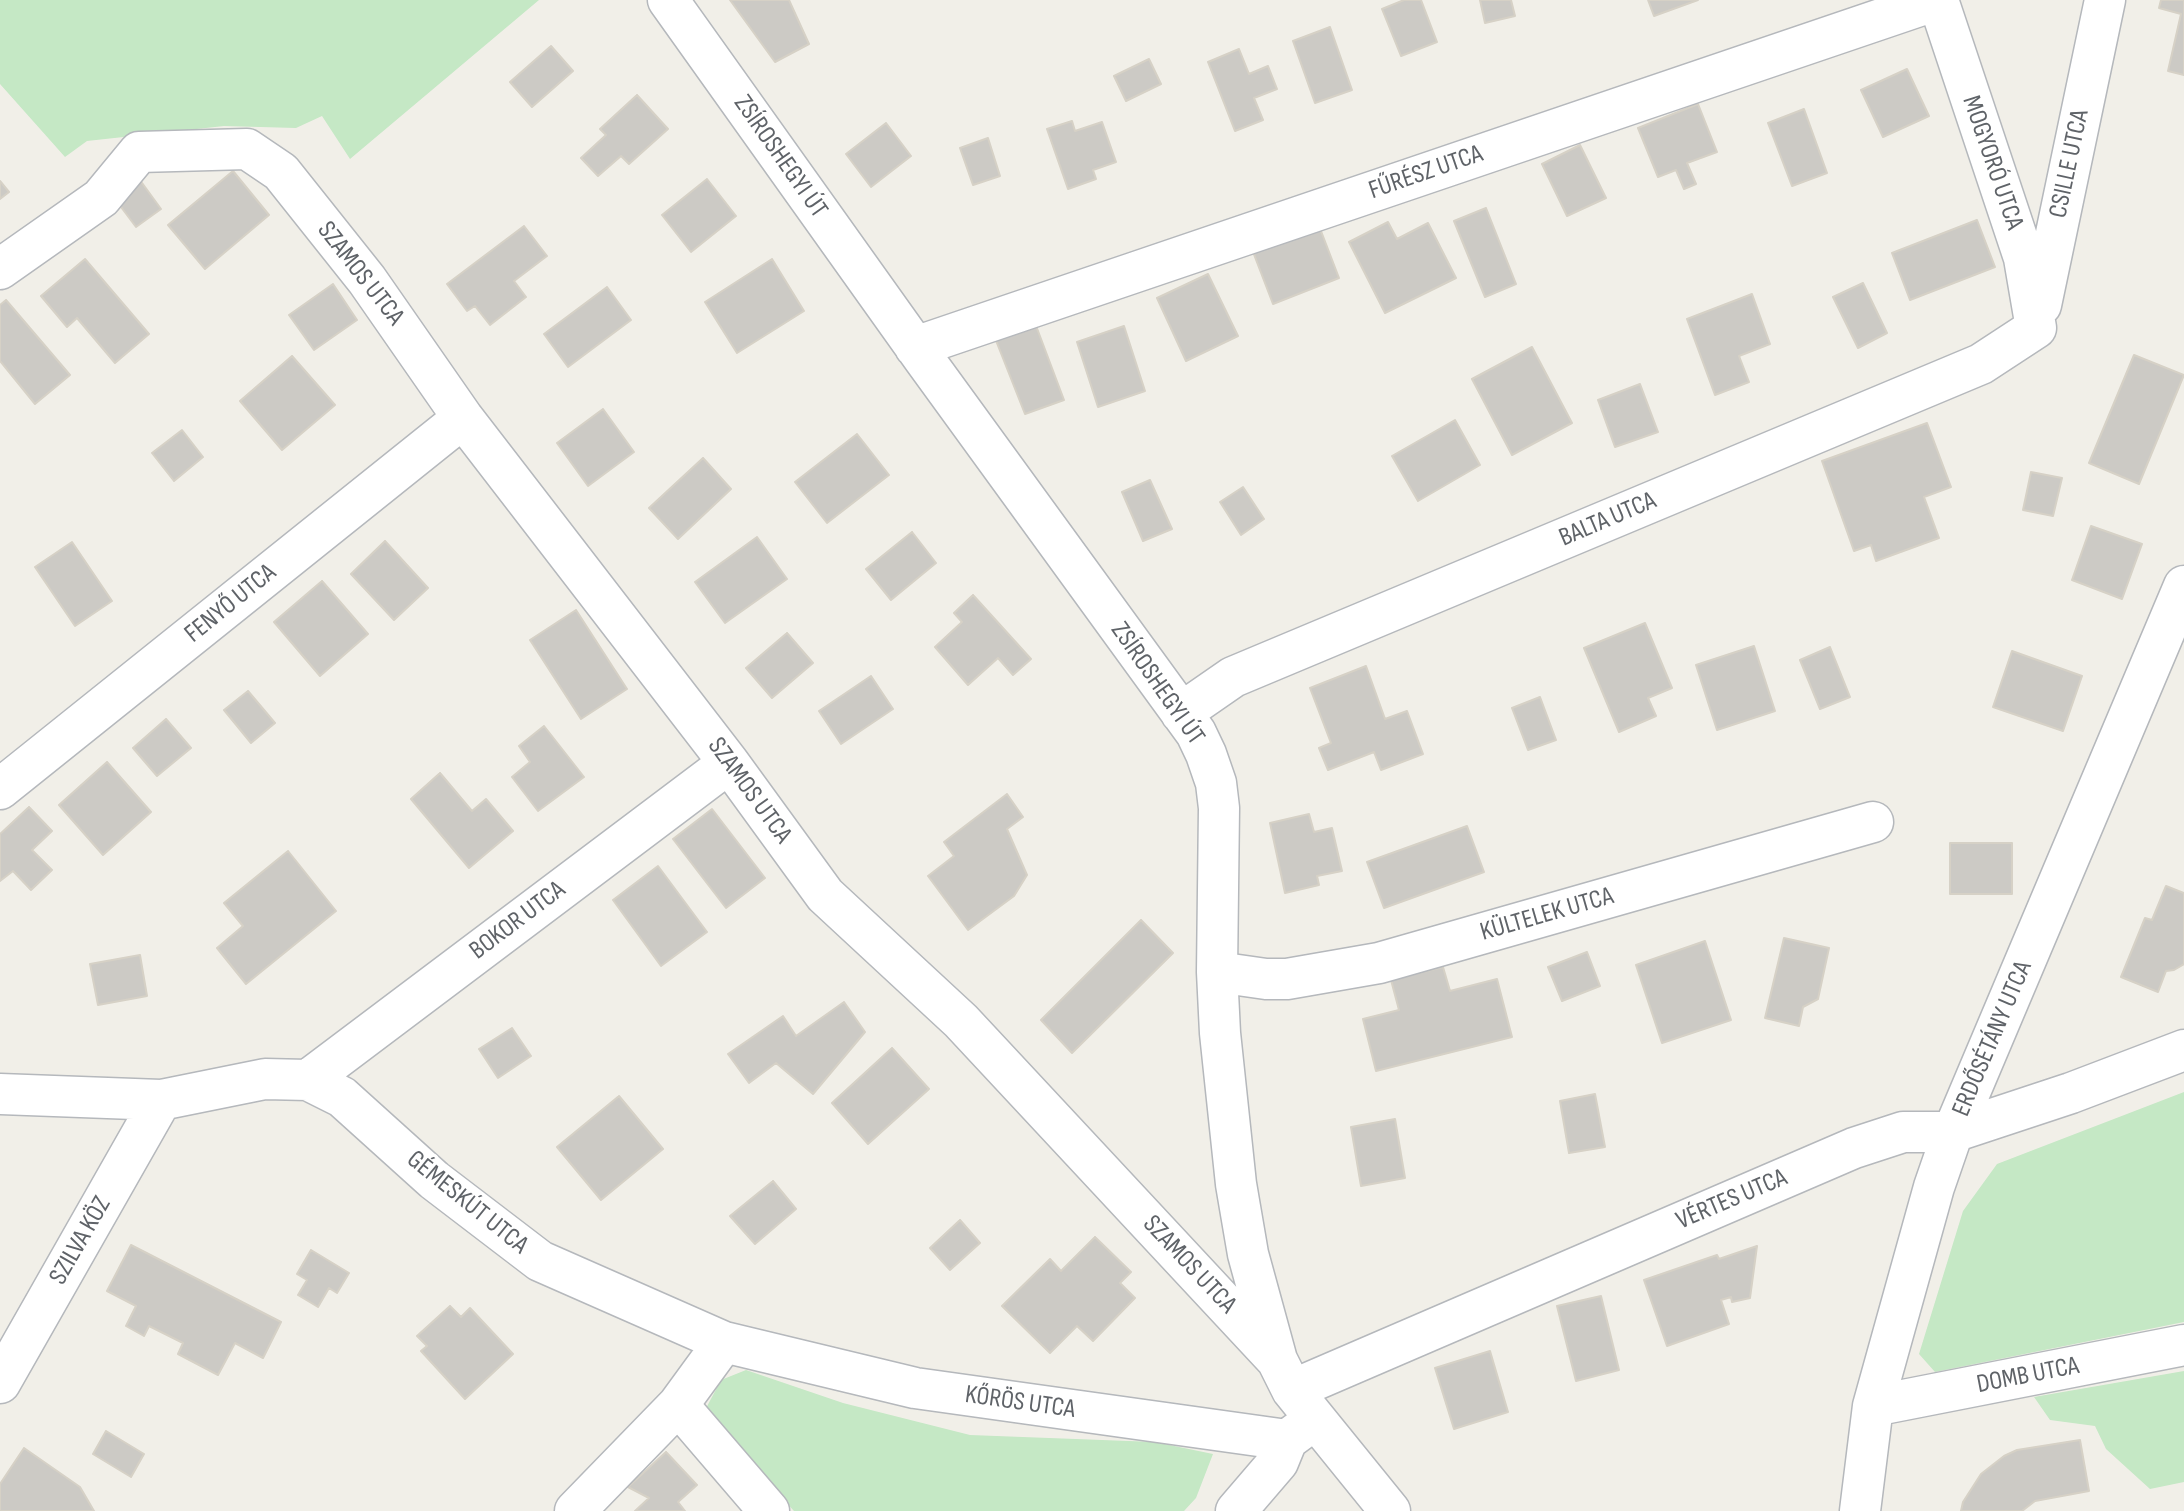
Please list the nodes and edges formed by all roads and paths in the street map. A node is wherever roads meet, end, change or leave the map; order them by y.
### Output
1 (668, 0) edge
2 (1937, 0) edge
3 (2105, 0) edge
4 (0, 269) edge
5 (2036, 328) junction
6 (915, 347) junction
7 (463, 418) junction
8 (2179, 606) edge
9 (1181, 713) junction
10 (729, 763) junction
11 (0, 789) edge
12 (1873, 822) dead end
13 (1217, 972) junction
14 (2184, 1050) edge
15 (308, 1080) junction
16 (0, 1094) edge
17 (161, 1100) junction
18 (1953, 1132) junction
19 (724, 1342) junction
20 (2184, 1345) edge
21 (0, 1383) edge
22 (1293, 1402) junction
23 (678, 1405) junction
24 (1873, 1406) junction
25 (575, 1511) edge
26 (769, 1511) edge
27 (1236, 1511) edge
28 (1390, 1511) edge
29 (1860, 1511) edge

1 - 6 street, ZSÍROSHEGYI ÚT
2 - 5 street, MOGYORÓ UTCA
2 - 6 street, FŰRÉSZ UTCA
3 - 5 street, CSILLE UTCA
4 - 7 street, SZAMOS UTCA
5 - 9 street, BALTA UTCA
6 - 9 street, ZSÍROSHEGYI ÚT
7 - 10 street, SZAMOS UTCA
7 - 11 street, FENYŐ UTCA
8 - 18 street, ERDŐSÉTÁNY UTCA
9 - 13 street, ZSÍROSHEGYI ÚT
10 - 15 street, BOKOR UTCA
10 - 22 street, SZAMOS UTCA
12 - 13 street, KÜLTELEK UTCA
13 - 22 street, ZSÍROSHEGYI ÚT
14 - 18 street, VÉRTES UTCA
15 - 17 street, GÉMESKÚT UTCA
15 - 19 street, GÉMESKÚT UTCA
16 - 17 street, GÉMESKÚT UTCA
17 - 21 street, SZILVA KÖZ
18 - 22 street, VÉRTES UTCA
18 - 24 street, ERDŐSÉTÁNY UTCA
19 - 22 street, KŐRÖS UTCA
19 - 23 street
20 - 24 street, DOMB UTCA
22 - 27 street
22 - 28 street, ZSÍROSHEGYI ÚT
23 - 25 street
23 - 26 street
24 - 29 street, ERDŐSÉTÁNY UTCA

